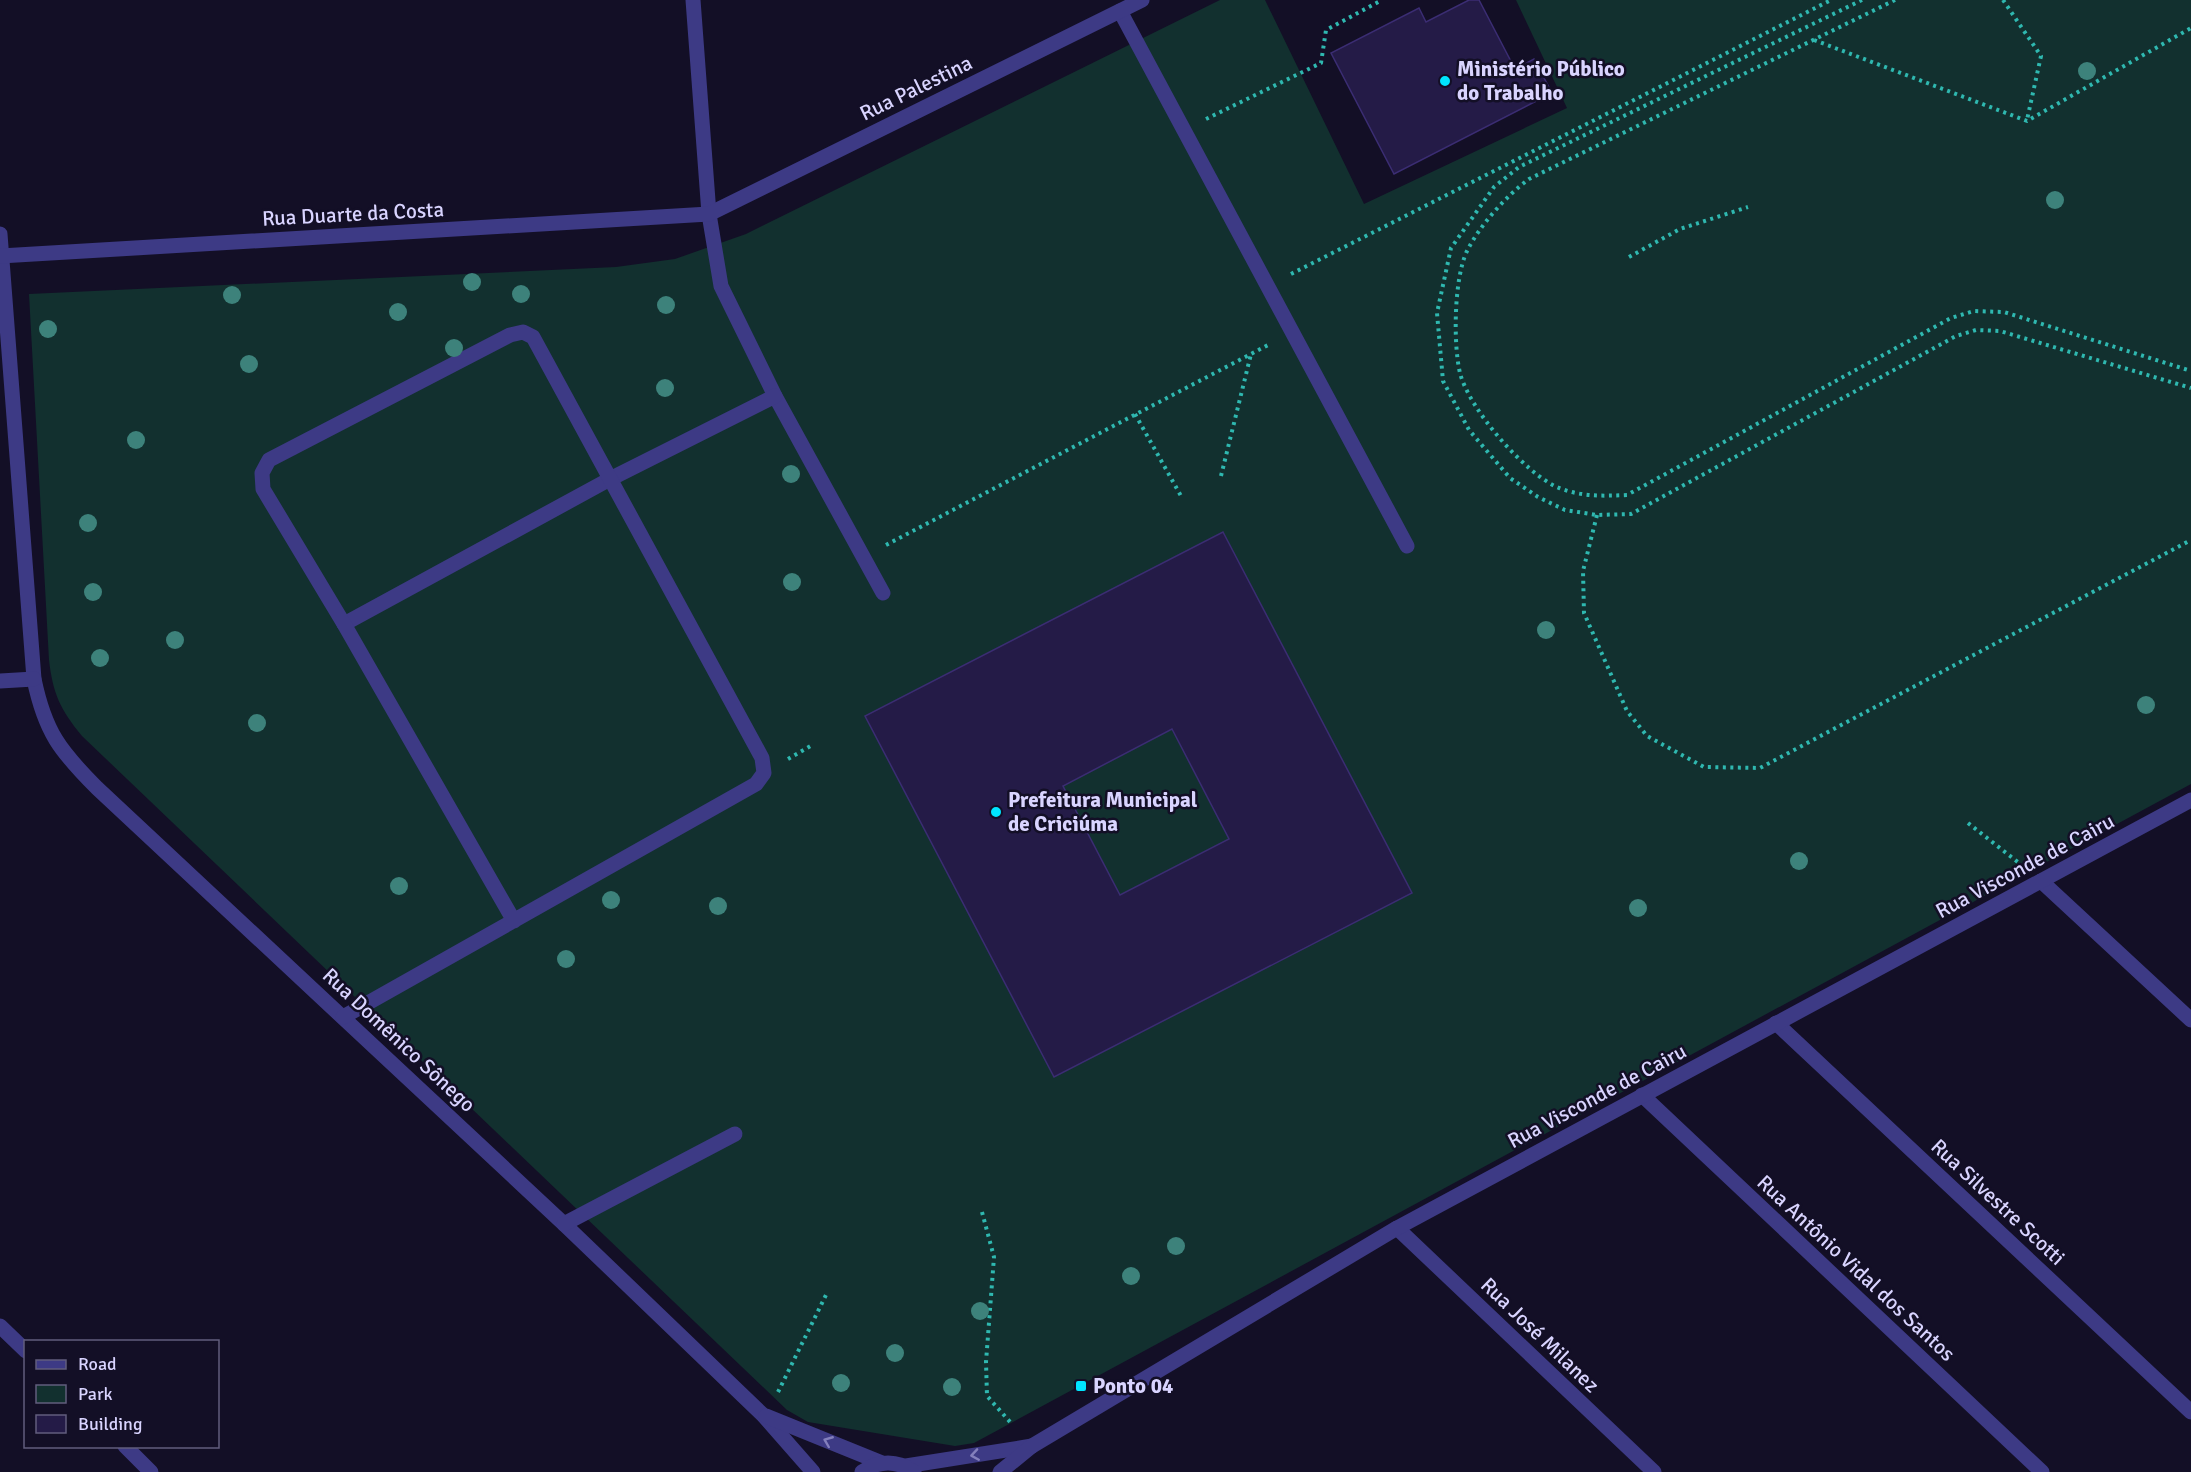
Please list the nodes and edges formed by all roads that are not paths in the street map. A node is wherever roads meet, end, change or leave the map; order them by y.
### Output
1 (693, 0) edge
2 (1142, 0) edge
3 (1120, 10) junction
4 (709, 214) junction
5 (0, 234) edge
6 (1, 256) edge
7 (775, 396) junction
8 (610, 479) junction
9 (1407, 546) dead end
10 (883, 593) dead end
11 (344, 624) junction
12 (34, 679) junction
13 (0, 681) edge
14 (2191, 800) edge
15 (2041, 881) junction
16 (514, 921) junction
17 (343, 1017) junction
18 (2191, 1020) edge
19 (1776, 1023) junction
20 (1642, 1095) junction
21 (735, 1134) dead end
22 (564, 1224) junction
23 (1397, 1228) junction
24 (0, 1326) edge
25 (24, 1349) edge
26 (2191, 1412) edge
27 (763, 1415) junction
28 (1032, 1446) junction
29 (127, 1448) edge
30 (882, 1462) junction
31 (910, 1469) edge
32 (151, 1472) edge
33 (813, 1472) edge
34 (862, 1472) edge
35 (1000, 1472) edge
36 (1654, 1472) edge
37 (2042, 1472) edge

1 - 4 street
2 - 3 street, Rua Palestina
3 - 4 street, Rua Palestina
3 - 9 street
4 - 6 street, Rua Duarte da Costa
4 - 7 street
5 - 6 street, Rua Domênico Sônego
6 - 12 street, Rua Domênico Sônego
7 - 8 street
7 - 10 street
8 - 11 street
8 - 11 street
8 - 16 street
11 - 16 street
12 - 13 street
12 - 17 street, Rua Domênico Sônego
14 - 15 street, Rua Visconde de Cairu
15 - 18 street
15 - 19 street, Rua Visconde de Cairu
16 - 17 street
17 - 22 street, Rua Domênico Sônego
19 - 20 street, Rua Visconde de Cairu
19 - 26 street, Rua Silvestre Scotti
20 - 23 street, Rua Visconde de Cairu
20 - 37 street, Rua Antônio Vidal dos Santos
21 - 22 street
22 - 27 street, Rua Domênico Sônego
23 - 28 street, Rua Visconde de Cairu
23 - 36 street, Rua José Milanez
24 - 25 street
30 -> 27 street, Rua Domênico Sônego
27 - 33 street, Rua Domênico Sônego
28 -> 31 street, Rua Visconde de Cairu
28 - 35 street, Rua Visconde de Cairu
29 - 32 street
30 - 31 street, Rua Domênico Sônego
30 - 34 street

